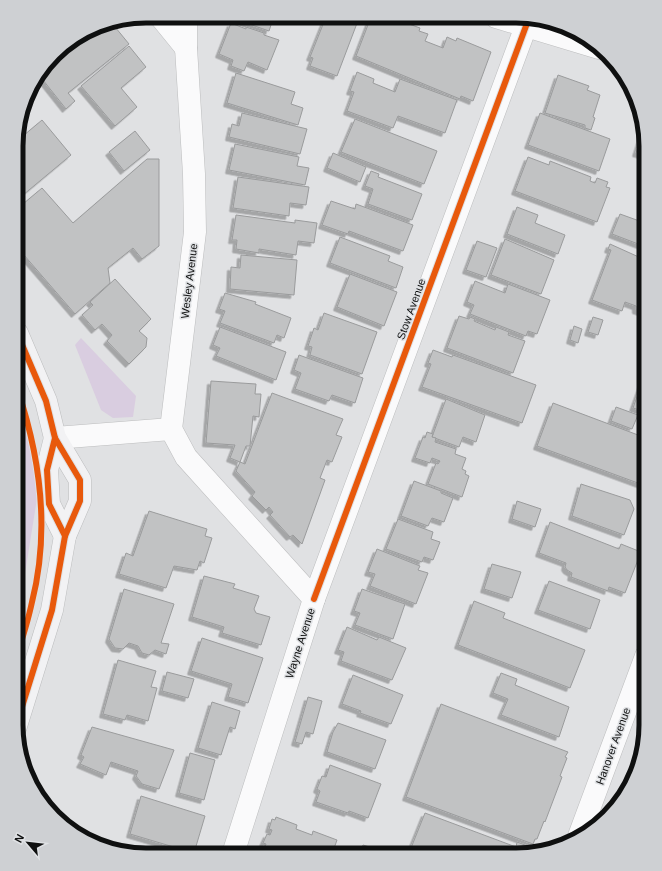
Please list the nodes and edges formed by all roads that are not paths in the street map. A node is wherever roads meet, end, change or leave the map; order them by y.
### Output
1 (166, 23) edge
2 (186, 23) edge
3 (516, 23) edge
4 (526, 26) junction
5 (582, 43) edge
6 (186, 48) junction
7 (23, 347) edge
8 (171, 429) junction
9 (55, 438) junction
10 (65, 536) junction
11 (314, 599) junction
12 (639, 675) edge
13 (23, 703) edge
14 (582, 828) edge
15 (235, 848) edge

1 - 6 street
2 - 6 street, Wesley Avenue
3 - 4 street
4 - 5 street
4 - 11 street, Stow Avenue
6 - 8 street, Wesley Avenue
7 - 9 main road
8 - 9 street
8 - 11 street, Wayne Avenue
9 - 10 main road
9 - 10 main road
10 - 13 main road
11 - 15 street, Wayne Avenue
12 - 14 street, Hanover Avenue

